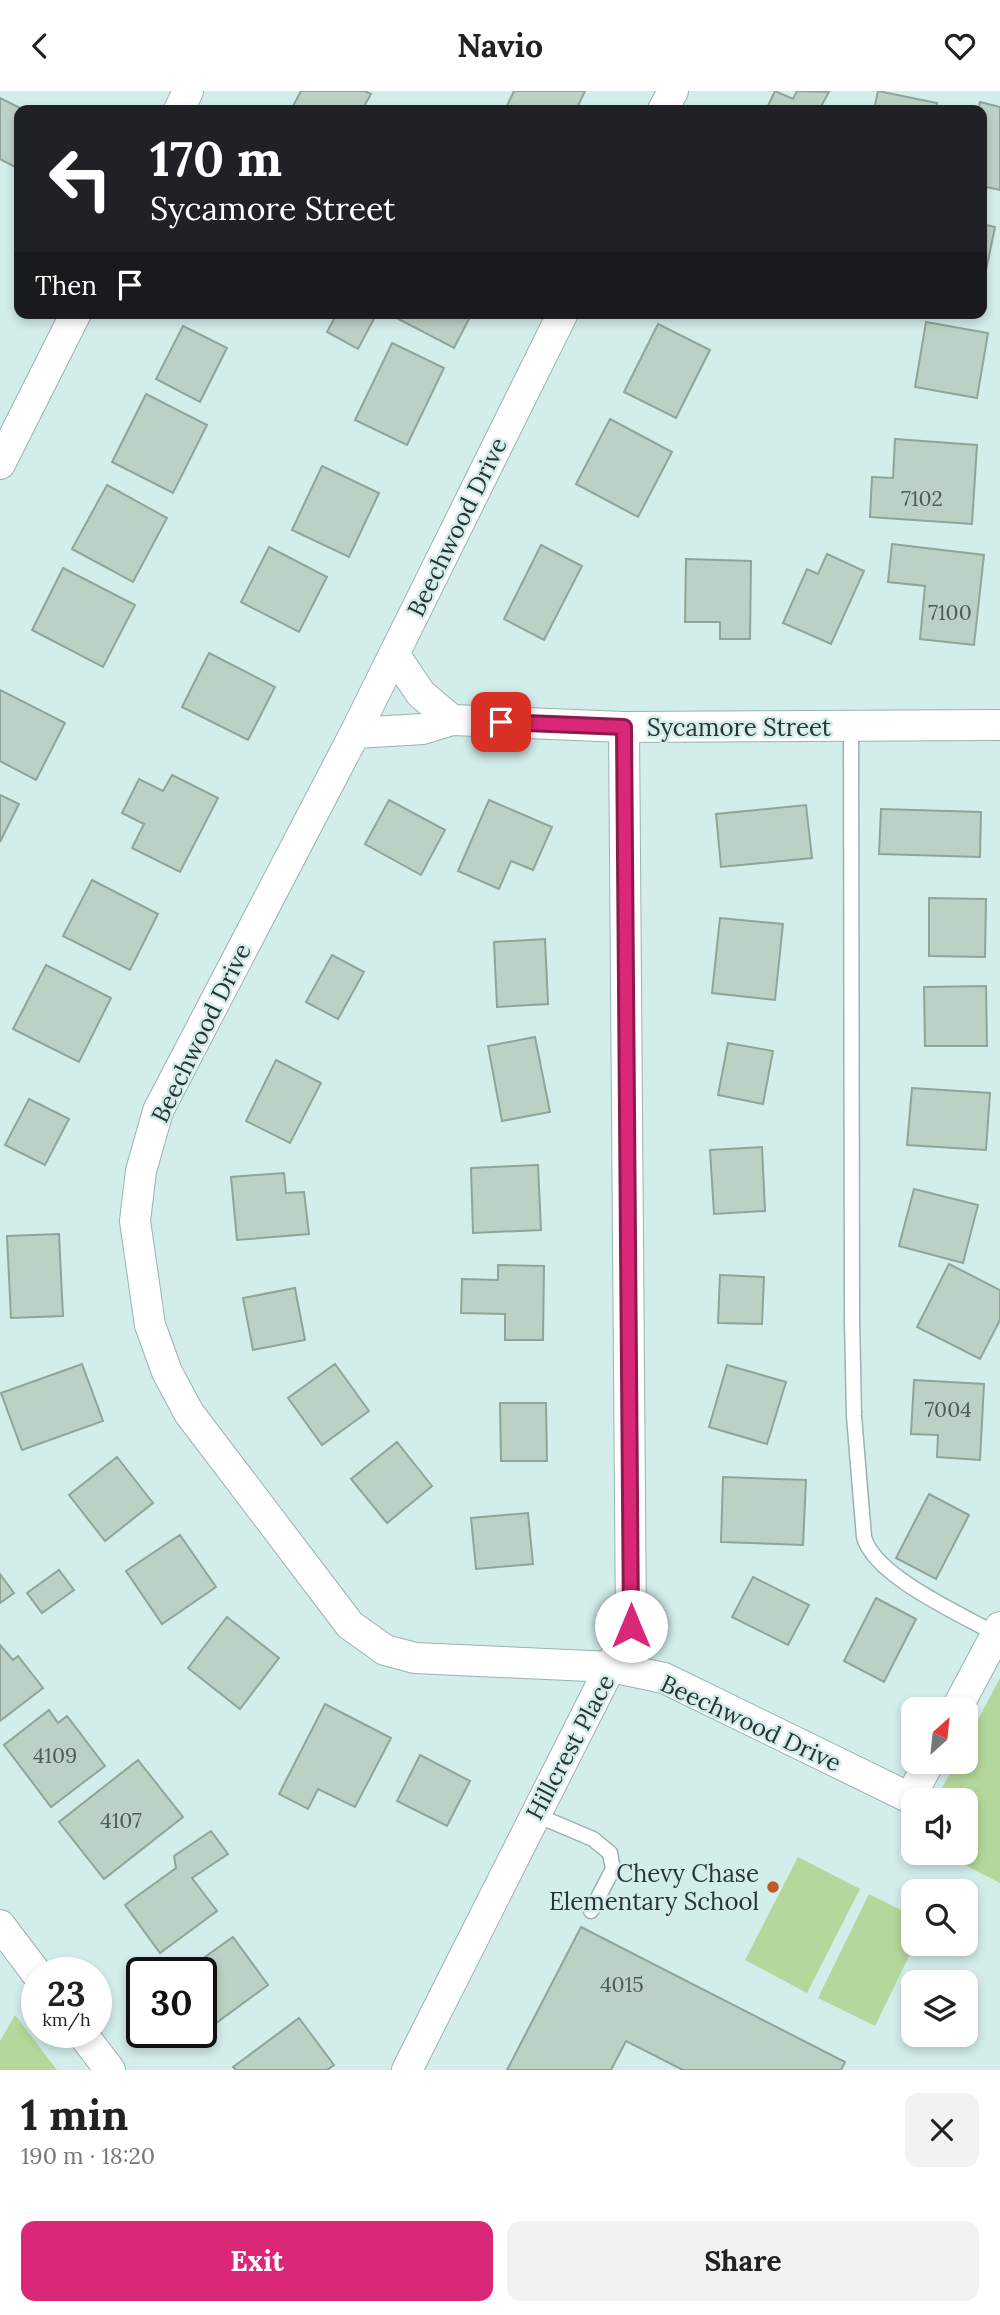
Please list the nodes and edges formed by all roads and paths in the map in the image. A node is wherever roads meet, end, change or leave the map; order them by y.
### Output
1 (73, 319) edge
2 (560, 319) edge
3 (0, 464) edge
4 (394, 654) junction
5 (452, 720) junction
6 (1000, 725) edge
7 (624, 727) junction
8 (851, 727) junction
9 (355, 733) junction
10 (998, 1631) edge
11 (611, 1667) junction
12 (963, 1697) edge
13 (922, 1775) edge
14 (534, 1814) junction
15 (591, 1911) dead end
16 (3, 1937) edge
17 (21, 1957) edge
18 (93, 2048) edge
19 (110, 2070) edge
20 (407, 2070) edge

1 - 3 street
2 - 4 street, Beechwood Drive
4 - 5 street
4 - 9 street, Beechwood Drive
5 - 7 street, Sycamore Street
5 - 9 street, Sycamore Street
6 - 8 street, Sycamore Street
7 - 8 street, Sycamore Street
7 - 11 street, Hillcrest Place
8 - 10 lane
9 - 11 street, Beechwood Drive
10 - 12 street
11 - 13 street, Beechwood Drive
11 - 14 street, Hillcrest Place
14 - 15 lane
14 - 20 street, Hillcrest Place
16 - 17 street
18 - 19 street

